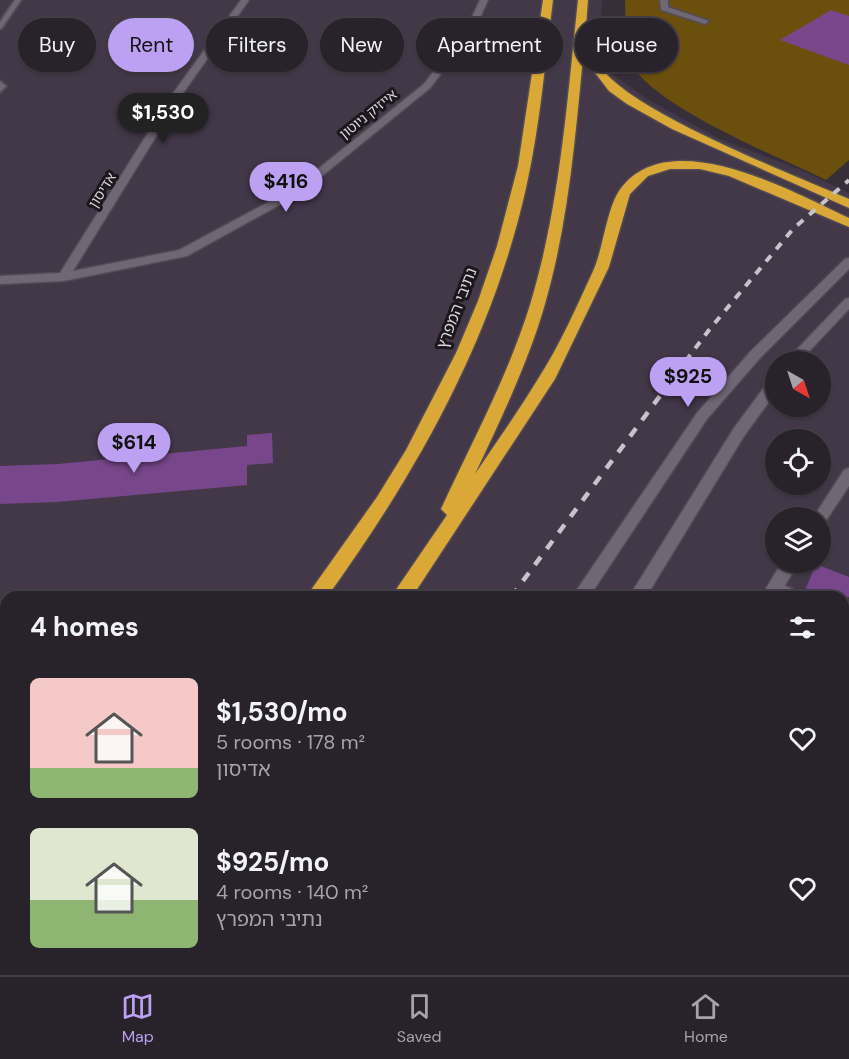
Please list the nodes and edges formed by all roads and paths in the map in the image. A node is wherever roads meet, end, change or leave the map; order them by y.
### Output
1 (18, 0) edge
2 (245, 0) edge
3 (484, 0) edge
4 (548, 0) edge
5 (585, 0) edge
6 (664, 0) edge
7 (705, 21) dead end
8 (0, 27) edge
9 (0, 83) edge
10 (0, 90) edge
11 (849, 204) edge
12 (849, 223) edge
13 (849, 262) edge
14 (64, 277) junction
15 (0, 280) edge
16 (849, 302) edge
17 (802, 351) edge
18 (765, 396) edge
19 (849, 474) edge
20 (827, 507) edge
21 (424, 566) junction
22 (784, 573) edge
23 (320, 591) edge
24 (405, 591) edge
25 (583, 591) edge
26 (641, 591) edge
27 (773, 591) edge

1 - 8 lane
2 - 14 street, אדיסון
3 - 14 street, אייזיק ניוטון
4 - 23 highway, נתיבי המפרץ
5 - 11 highway
5 - 21 highway
6 - 7 street
9 - 10 lane
12 - 21 highway
13 - 25 street
14 - 15 street, אייזיק ניוטון
16 - 17 street
18 - 26 street
19 - 20 street
21 - 24 highway
22 - 27 street

